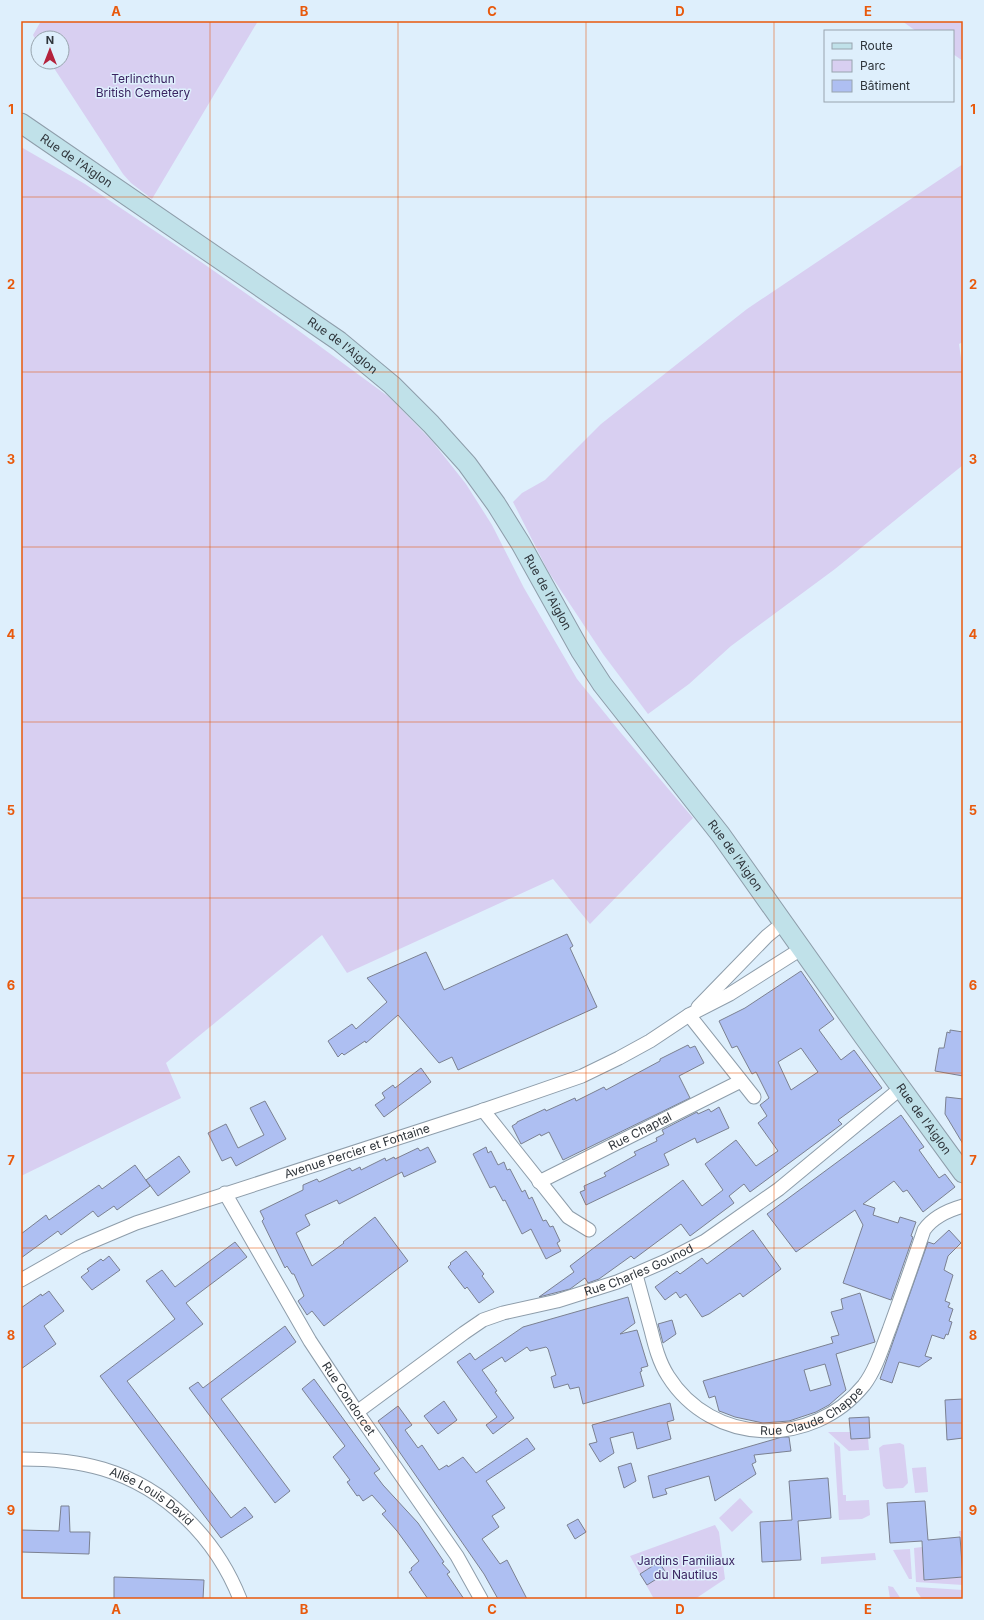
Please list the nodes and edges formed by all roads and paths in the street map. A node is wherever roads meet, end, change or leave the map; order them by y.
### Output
1 (21, 123) edge
2 (783, 923) junction
3 (801, 949) junction
4 (689, 1015) junction
5 (741, 1081) junction
6 (901, 1088) junction
7 (754, 1097) dead end
8 (483, 1110) junction
9 (963, 1173) edge
10 (539, 1182) junction
11 (224, 1194) junction
12 (963, 1206) edge
13 (589, 1230) dead end
14 (636, 1275) junction
15 (21, 1280) edge
16 (357, 1412) junction
17 (21, 1459) edge
18 (240, 1599) edge
19 (481, 1599) edge

1 - 2 main road, Rue de l'Aiglon
2 - 3 main road, Rue de l'Aiglon
2 - 4 street, Avenue Percier et Fontaine
3 - 4 street, Avenue Percier et Fontaine
3 - 6 main road, Rue de l'Aiglon
4 - 5 street
4 - 8 street, Avenue Percier et Fontaine
5 - 7 street
5 - 10 street, Rue Chaptal
6 - 9 main road, Rue de l'Aiglon
6 - 14 street, Rue Charles Gounod
8 - 10 street
8 - 11 street, Avenue Percier et Fontaine
10 - 13 street
11 - 15 street, Avenue Percier et Fontaine
11 - 16 street, Rue Condorcet
12 - 14 street, Rue Claude Chappe
14 - 16 street, Rue Charles Gounod
16 - 19 street, Rue Condorcet
17 - 18 street, Allée Louis David

